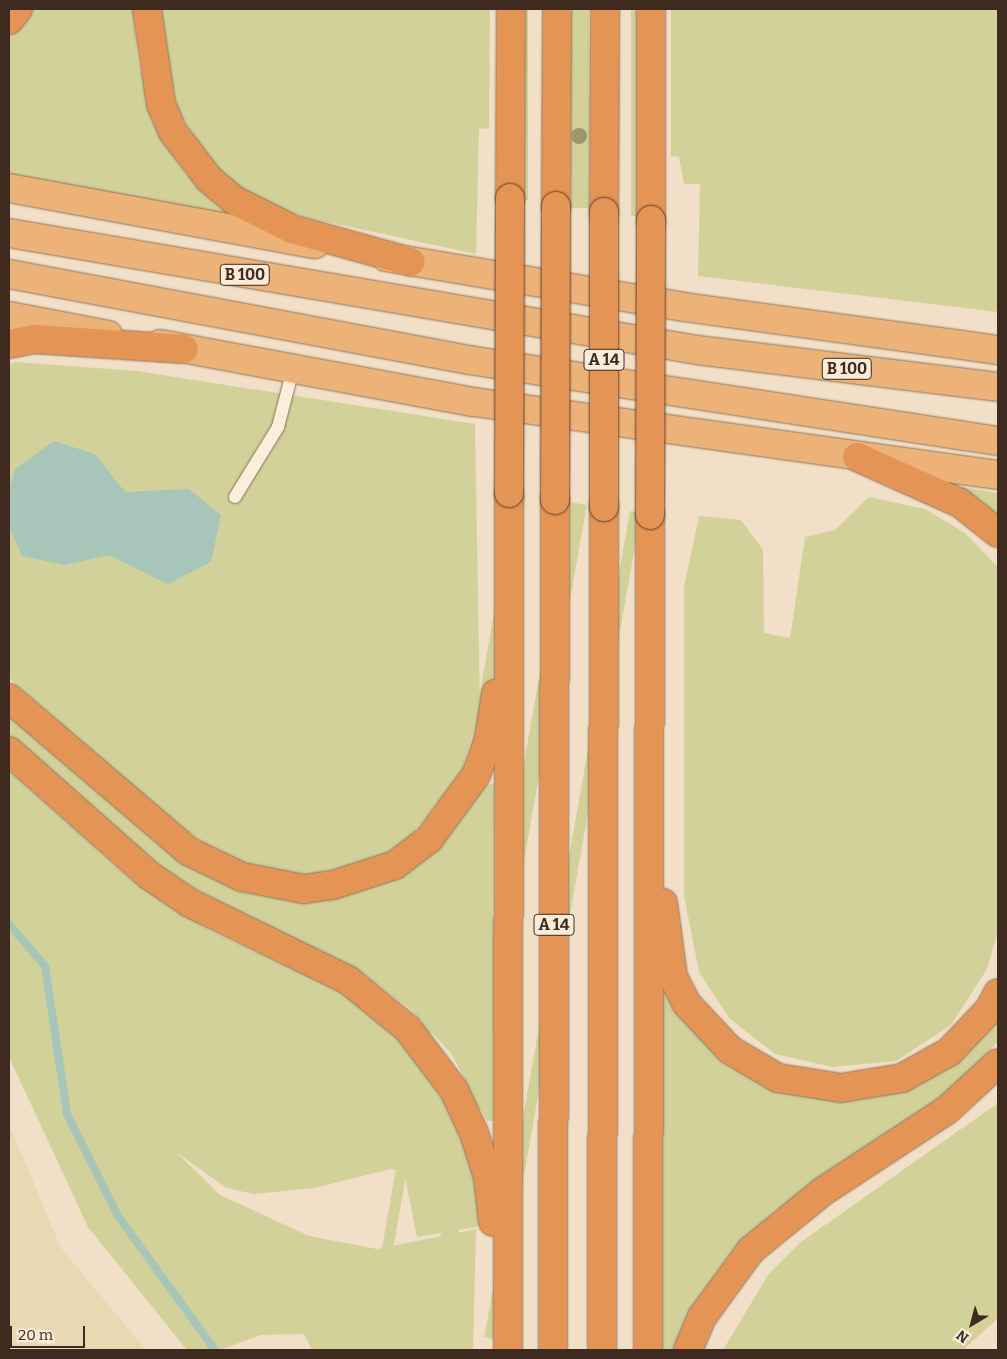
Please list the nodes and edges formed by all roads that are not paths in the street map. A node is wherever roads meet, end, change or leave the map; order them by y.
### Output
1 (18, 9) edge
2 (147, 9) edge
3 (511, 9) edge
4 (557, 9) edge
5 (605, 9) edge
6 (652, 15) edge
7 (9, 20) edge
8 (9, 188) edge
9 (9, 233) edge
10 (411, 262) junction
11 (9, 274) edge
12 (9, 316) edge
13 (9, 344) edge
14 (184, 349) junction
15 (998, 350) edge
16 (292, 369) junction
17 (998, 387) edge
18 (998, 441) edge
19 (857, 457) junction
20 (998, 475) edge
21 (235, 497) dead end
22 (998, 533) edge
23 (509, 588) junction
24 (9, 698) edge
25 (9, 751) edge
26 (649, 806) junction
27 (998, 993) edge
28 (998, 1063) edge
29 (502, 1350) edge
30 (508, 1350) edge
31 (553, 1350) edge
32 (602, 1350) edge
33 (648, 1350) edge
34 (688, 1350) edge

1 - 7 highway
2 - 10 highway
3 - 23 highway, bridge
4 - 31 highway, A 14, bridge
5 - 32 highway, A 14, bridge
6 - 26 highway, bridge
8 - 10 highway
9 - 17 highway, B 100
10 - 15 highway
11 - 18 highway, B 100
12 - 14 highway
13 - 14 highway
14 - 16 highway
16 - 19 highway
16 - 21 lane
19 - 20 highway
19 - 22 highway
23 - 24 highway
23 - 30 highway
25 - 29 highway
26 - 27 highway
26 - 33 highway
28 - 34 highway

